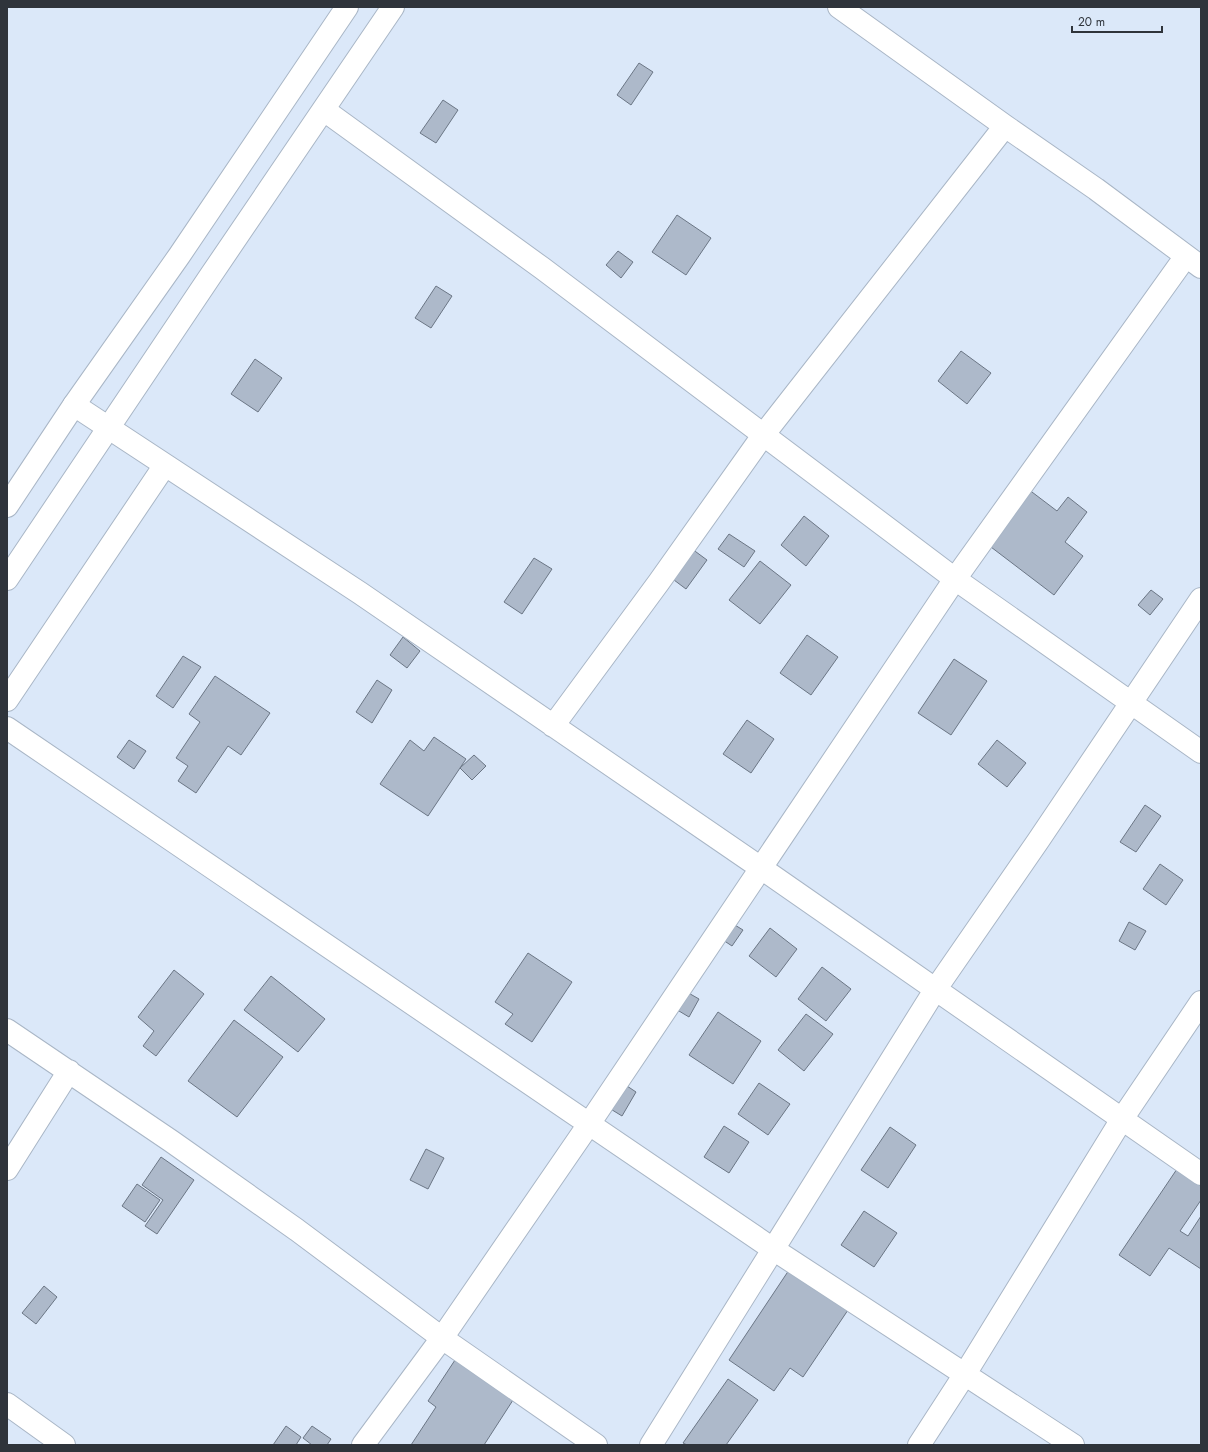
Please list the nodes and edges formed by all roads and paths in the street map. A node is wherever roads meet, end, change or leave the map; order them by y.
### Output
1 (347, 7) edge
2 (393, 7) edge
3 (839, 7) edge
4 (324, 110) junction
5 (1005, 126) junction
6 (1193, 261) edge
7 (74, 405) junction
8 (109, 427) junction
9 (764, 434) junction
10 (165, 465) junction
11 (7, 506) edge
12 (7, 579) edge
13 (955, 579) junction
14 (1201, 598) edge
15 (7, 700) edge
16 (1130, 702) junction
17 (553, 726) junction
18 (7, 728) edge
19 (1201, 752) edge
20 (761, 868) junction
21 (935, 990) junction
22 (1201, 1002) edge
23 (7, 1030) edge
24 (69, 1071) junction
25 (1122, 1119) junction
26 (589, 1124) junction
27 (7, 1169) edge
28 (1201, 1174) edge
29 (773, 1249) junction
30 (442, 1338) junction
31 (965, 1374) junction
32 (7, 1404) edge
33 (64, 1445) edge
34 (363, 1445) edge
35 (596, 1445) edge
36 (651, 1445) edge
37 (918, 1445) edge
38 (1073, 1445) edge

1 - 7 main road
2 - 4 main road
3 - 5 main road
4 - 8 main road
4 - 9 main road
5 - 6 main road
5 - 9 main road
6 - 13 main road
7 - 8 main road
7 - 11 main road
8 - 10 main road
8 - 12 main road
9 - 13 main road
9 - 17 main road
10 - 15 main road
10 - 17 main road
13 - 16 main road
13 - 20 main road
14 - 16 main road
16 - 19 main road
16 - 21 main road
17 - 20 main road
18 - 26 main road
20 - 21 main road
20 - 26 main road
21 - 25 main road
21 - 29 main road
22 - 25 main road
23 - 24 main road
24 - 27 main road
24 - 30 main road
25 - 28 main road
25 - 31 main road
26 - 29 main road
26 - 30 main road
29 - 31 main road
29 - 36 main road
30 - 34 main road
30 - 35 main road
31 - 37 main road
31 - 38 main road
32 - 33 main road

